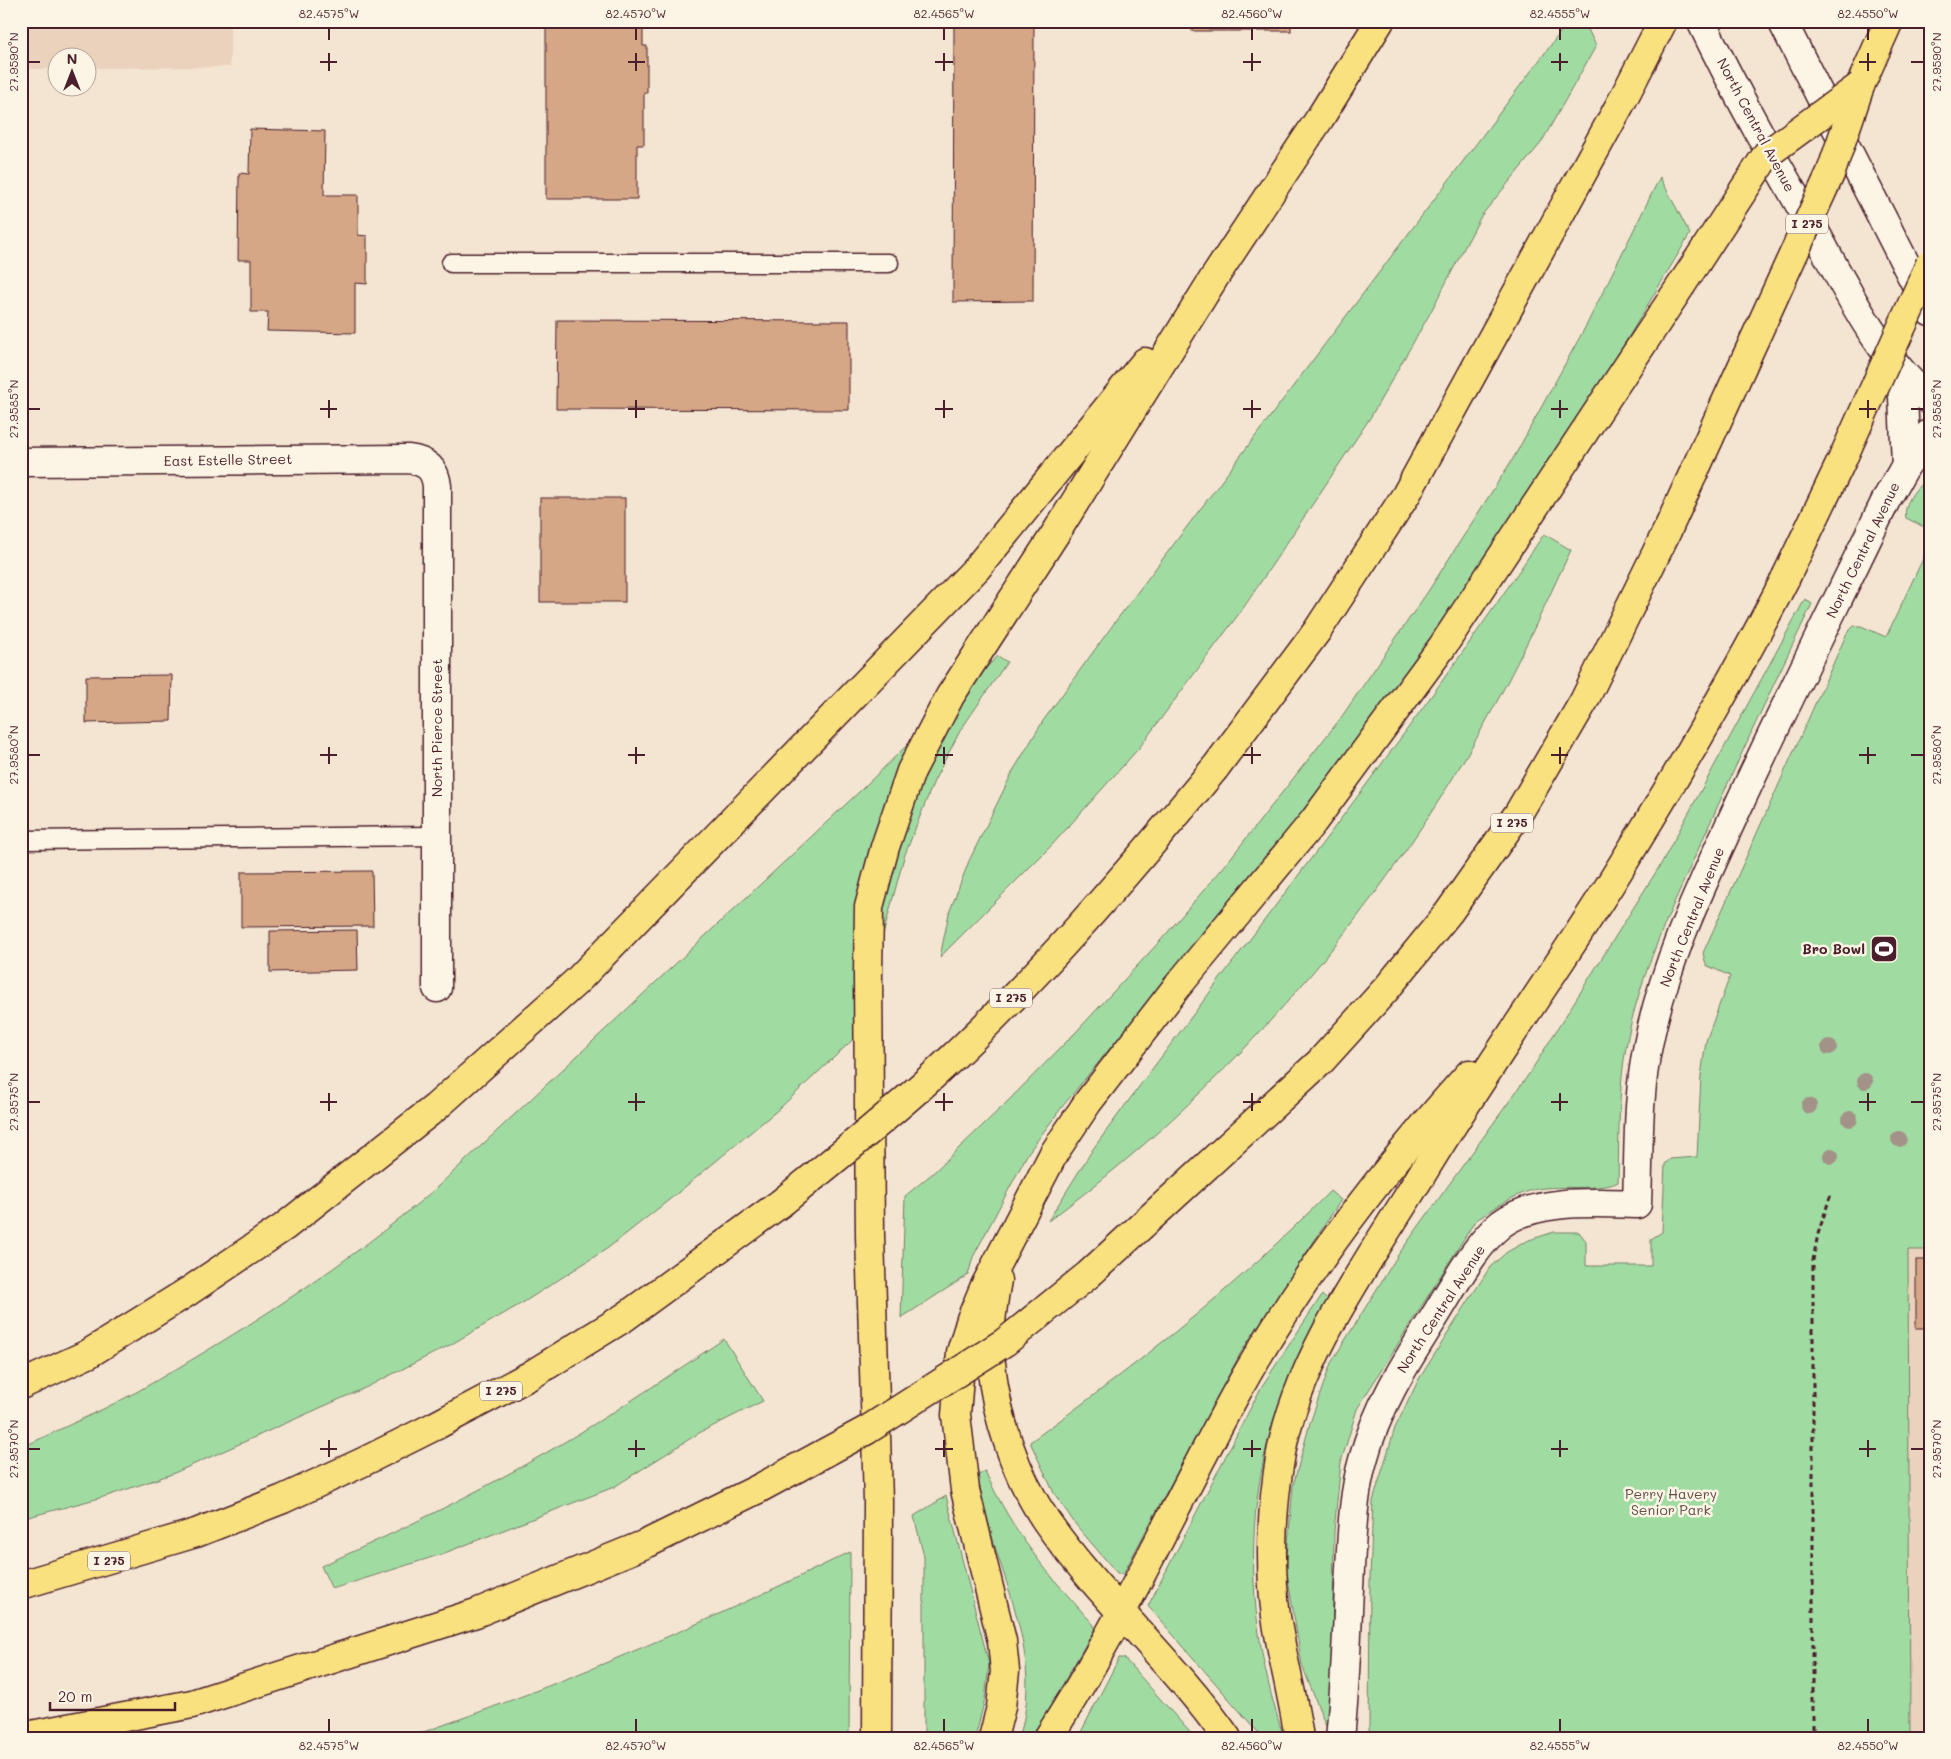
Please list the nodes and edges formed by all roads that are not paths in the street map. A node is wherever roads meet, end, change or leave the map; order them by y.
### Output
1 (1380, 21) edge
2 (1663, 21) edge
3 (1701, 21) edge
4 (1782, 21) edge
5 (1889, 21) edge
6 (1860, 86) junction
7 (450, 262) dead end
8 (889, 263) dead end
9 (1930, 264) edge
10 (1214, 278) junction
11 (1930, 312) edge
12 (1898, 368) junction
13 (1930, 400) edge
14 (1930, 434) edge
15 (21, 462) edge
16 (1906, 465) junction
17 (432, 468) joint
18 (437, 836) junction
19 (21, 840) edge
20 (437, 988) dead end
21 (1522, 1017) junction
22 (1001, 1259) junction
23 (21, 1385) edge
24 (21, 1585) edge
25 (1122, 1613) junction
26 (21, 1737) edge
27 (877, 1738) edge
28 (993, 1738) edge
29 (1048, 1738) edge
30 (1227, 1738) edge
31 (1299, 1738) edge
32 (1340, 1738) edge

1 - 10 highway
2 - 24 highway, I 275, bridge
3 - 12 street, North Central Avenue
4 - 11 street
5 - 6 highway, I 275
6 - 22 highway, bridge
6 - 26 highway, I 275, bridge
7 - 8 lane
9 - 21 highway, bridge
10 - 23 highway
10 - 27 highway
12 - 13 street, North Central Avenue
12 - 16 street
14 - 16 street, North Central Avenue
15 - 17 street, East Estelle Street
16 - 32 street, North Central Avenue
17 - 18 street, North Pierce Street
18 - 19 lane
18 - 20 street, North Pierce Street
21 - 25 highway
21 - 31 highway
22 - 25 highway
22 - 28 highway
25 - 29 highway
25 - 30 highway

